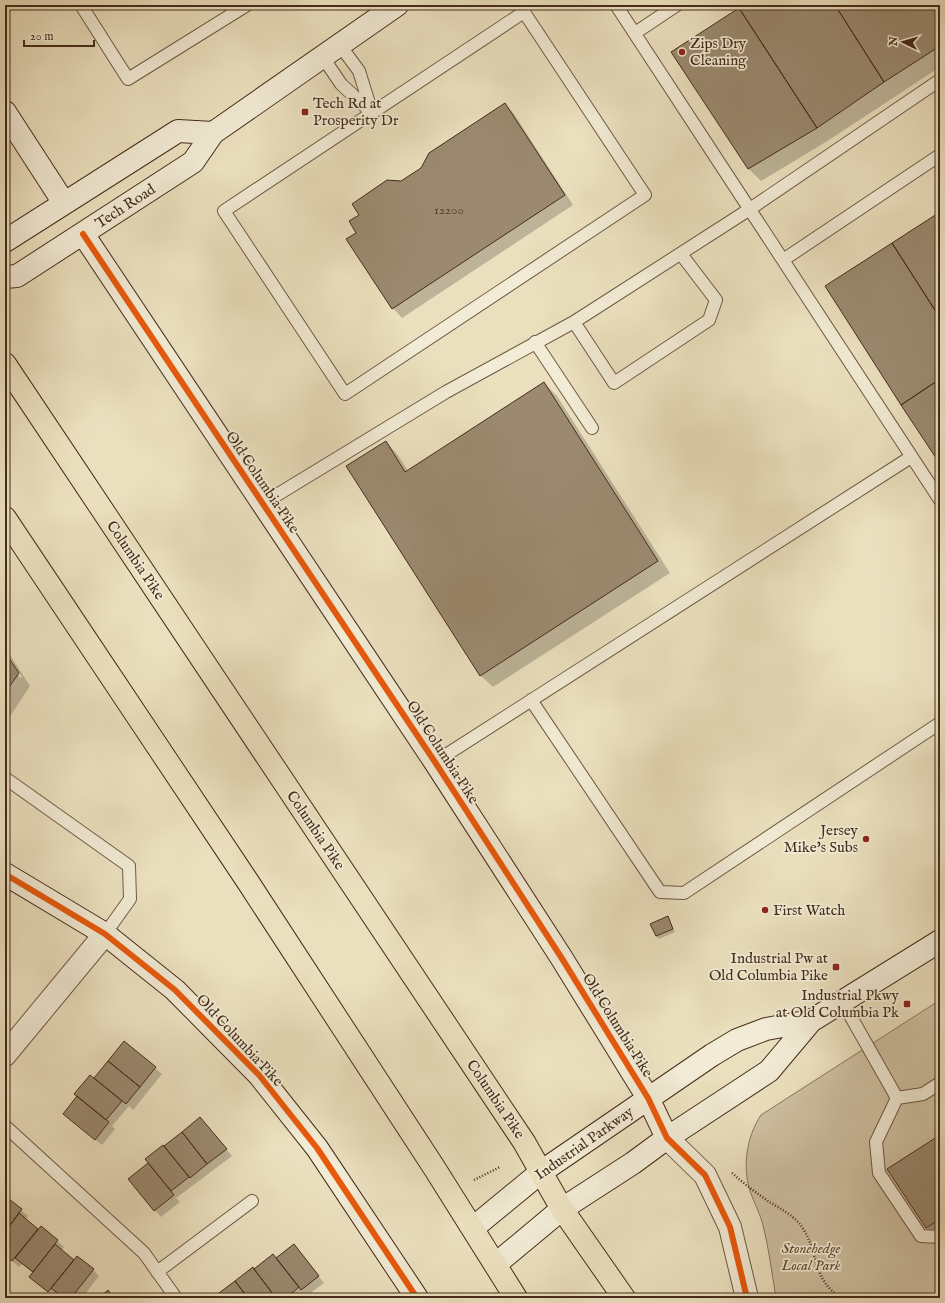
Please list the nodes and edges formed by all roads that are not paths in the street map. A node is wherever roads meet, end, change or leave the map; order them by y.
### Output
1 (81, 5) edge
2 (247, 5) edge
3 (397, 5) edge
4 (616, 5) edge
5 (677, 5) edge
6 (635, 33) junction
7 (330, 50) junction
8 (940, 80) edge
9 (5, 112) edge
10 (372, 113) junction
11 (213, 133) junction
12 (940, 155) edge
13 (64, 203) junction
14 (750, 210) junction
15 (83, 234) junction
16 (5, 241) edge
17 (681, 254) junction
18 (783, 260) junction
19 (5, 277) edge
20 (574, 322) junction
21 (535, 342) junction
22 (5, 364) edge
23 (592, 428) dead end
24 (911, 457) junction
25 (940, 500) edge
26 (262, 504) junction
27 (5, 518) edge
28 (531, 700) junction
29 (940, 723) edge
30 (435, 762) junction
31 (5, 778) edge
32 (5, 874) edge
33 (105, 934) junction
34 (940, 941) edge
35 (842, 1001) junction
36 (811, 1021) junction
37 (5, 1055) edge
38 (940, 1082) edge
39 (648, 1098) junction
40 (897, 1098) junction
41 (5, 1126) edge
42 (667, 1138) junction
43 (541, 1172) junction
44 (252, 1201) dead end
45 (562, 1209) junction
46 (473, 1228) junction
47 (940, 1237) edge
48 (496, 1264) junction
49 (157, 1272) junction
50 (176, 1298) edge
51 (417, 1298) edge
52 (516, 1298) edge
53 (624, 1298) edge
54 (747, 1298) edge

1 - 2 lane
3 - 7 street, Tech Road
4 - 6 lane
5 - 6 lane
6 - 14 lane
7 - 10 lane
7 - 10 lane
7 - 11 street, Tech Road
8 - 14 lane
9 - 13 street
10 - 10 lane
11 - 13 street
11 - 15 street, Tech Road
12 - 18 lane
13 - 16 street
14 - 17 lane
14 - 18 lane
15 - 19 street, Tech Road
15 - 26 street, Old Columbia Pike
17 - 20 lane
17 - 20 lane
18 - 24 lane
20 - 21 lane
21 - 23 lane
21 - 26 lane
22 - 43 highway, Columbia Pike
24 - 25 lane
24 - 28 lane
26 - 30 street, Old Columbia Pike
27 - 46 highway
28 - 29 lane
28 - 30 lane
30 - 39 street, Old Columbia Pike
31 - 33 lane
32 - 33 street, Old Columbia Pike
33 - 37 street
33 - 51 street, Old Columbia Pike
34 - 35 street, Industrial Parkway
35 - 36 street, Industrial Parkway
35 - 40 lane
36 - 39 street, Industrial Parkway
36 - 42 street, Industrial Parkway
38 - 40 lane
39 - 42 street, Old Columbia Pike
39 - 43 street, Industrial Parkway
40 - 47 lane
41 - 49 lane
42 - 45 street, Industrial Parkway
42 - 54 street, Old Columbia Pike
43 - 45 highway, Columbia Pike
43 - 46 street, Industrial Parkway
44 - 49 lane
45 - 48 street, Industrial Parkway
45 - 53 highway, Columbia Pike
46 - 48 highway
48 - 52 highway
49 - 50 lane

